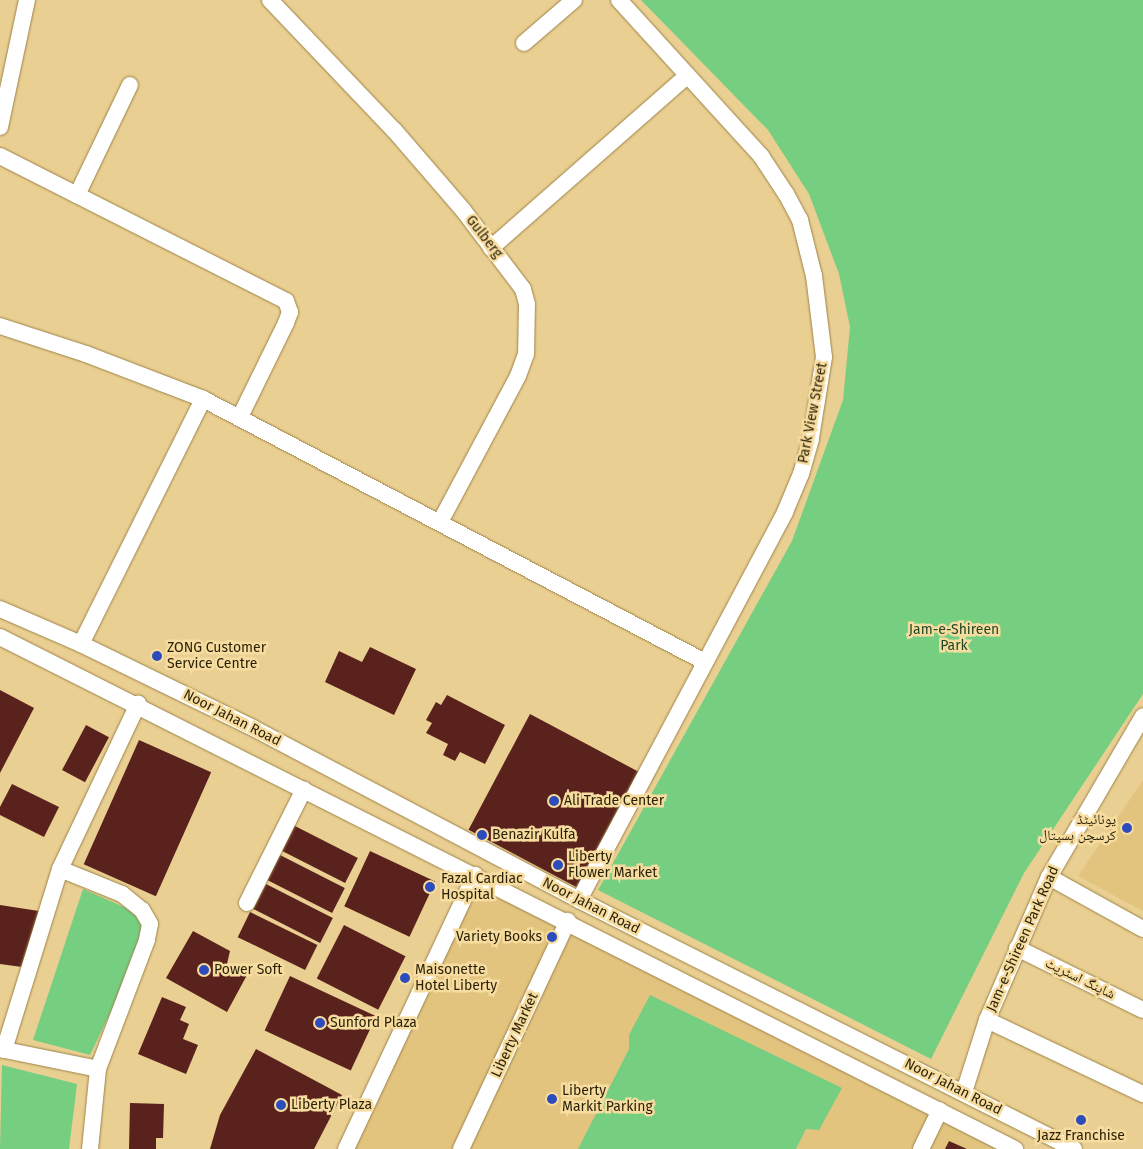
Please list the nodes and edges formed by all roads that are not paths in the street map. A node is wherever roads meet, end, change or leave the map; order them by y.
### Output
1 (27, 0) edge
2 (270, 0) edge
3 (574, 0) edge
4 (619, 0) edge
5 (524, 43) dead end
6 (687, 76) junction
7 (130, 86) dead end
8 (0, 127) edge
9 (0, 156) edge
10 (77, 195) junction
11 (492, 248) junction
12 (0, 326) edge
13 (203, 399) junction
14 (240, 417) junction
15 (440, 522) junction
16 (0, 609) edge
17 (0, 637) edge
18 (81, 644) junction
19 (705, 662) junction
20 (138, 704) junction
21 (1143, 716) edge
22 (304, 789) junction
23 (60, 869) junction
24 (475, 875) junction
25 (1049, 877) junction
26 (579, 900) junction
27 (247, 903) dead end
28 (568, 921) junction
29 (1143, 929) edge
30 (1017, 948) junction
31 (1143, 1010) edge
32 (987, 1020) junction
33 (2, 1050) edge
34 (98, 1069) junction
35 (964, 1092) junction
36 (1143, 1094) edge
37 (940, 1110) junction
38 (90, 1149) edge
39 (346, 1149) edge
40 (461, 1149) edge
41 (921, 1149) edge
42 (1016, 1149) edge
43 (1074, 1149) edge

1 - 8 street
2 - 11 street, Gulberg
3 - 5 street
4 - 6 street, Park View Street
6 - 11 street
6 - 19 street, Park View Street
7 - 10 street
9 - 10 street
10 - 14 street
11 - 15 street, Gulberg
12 - 13 street
13 - 14 street
13 - 18 street
14 - 15 street
15 - 19 street
16 - 18 street, Noor Jahan Road
17 - 20 street, Noor Jahan Road
18 - 26 street, Noor Jahan Road
19 - 26 street, Park View Street
20 - 22 street, Noor Jahan Road
20 - 23 street
21 - 25 street, Jam-e-Shireen Park Road
22 - 24 street, Noor Jahan Road
22 - 27 street
23 - 33 street
23 - 34 street
24 - 28 street, Noor Jahan Road
24 - 39 street
25 - 29 street
25 - 30 street, Jam-e-Shireen Park Road
26 - 35 street, Noor Jahan Road
28 - 37 street, Noor Jahan Road
28 - 40 street, Liberty Market
30 - 31 street, شاپنگ اسٹریٹ
30 - 32 street, Jam-e-Shireen Park Road
32 - 35 street, Jam-e-Shireen Park Road
32 - 36 street
33 - 34 street
34 - 38 street
35 - 43 street, Noor Jahan Road
37 - 41 street
37 - 42 street, Noor Jahan Road

